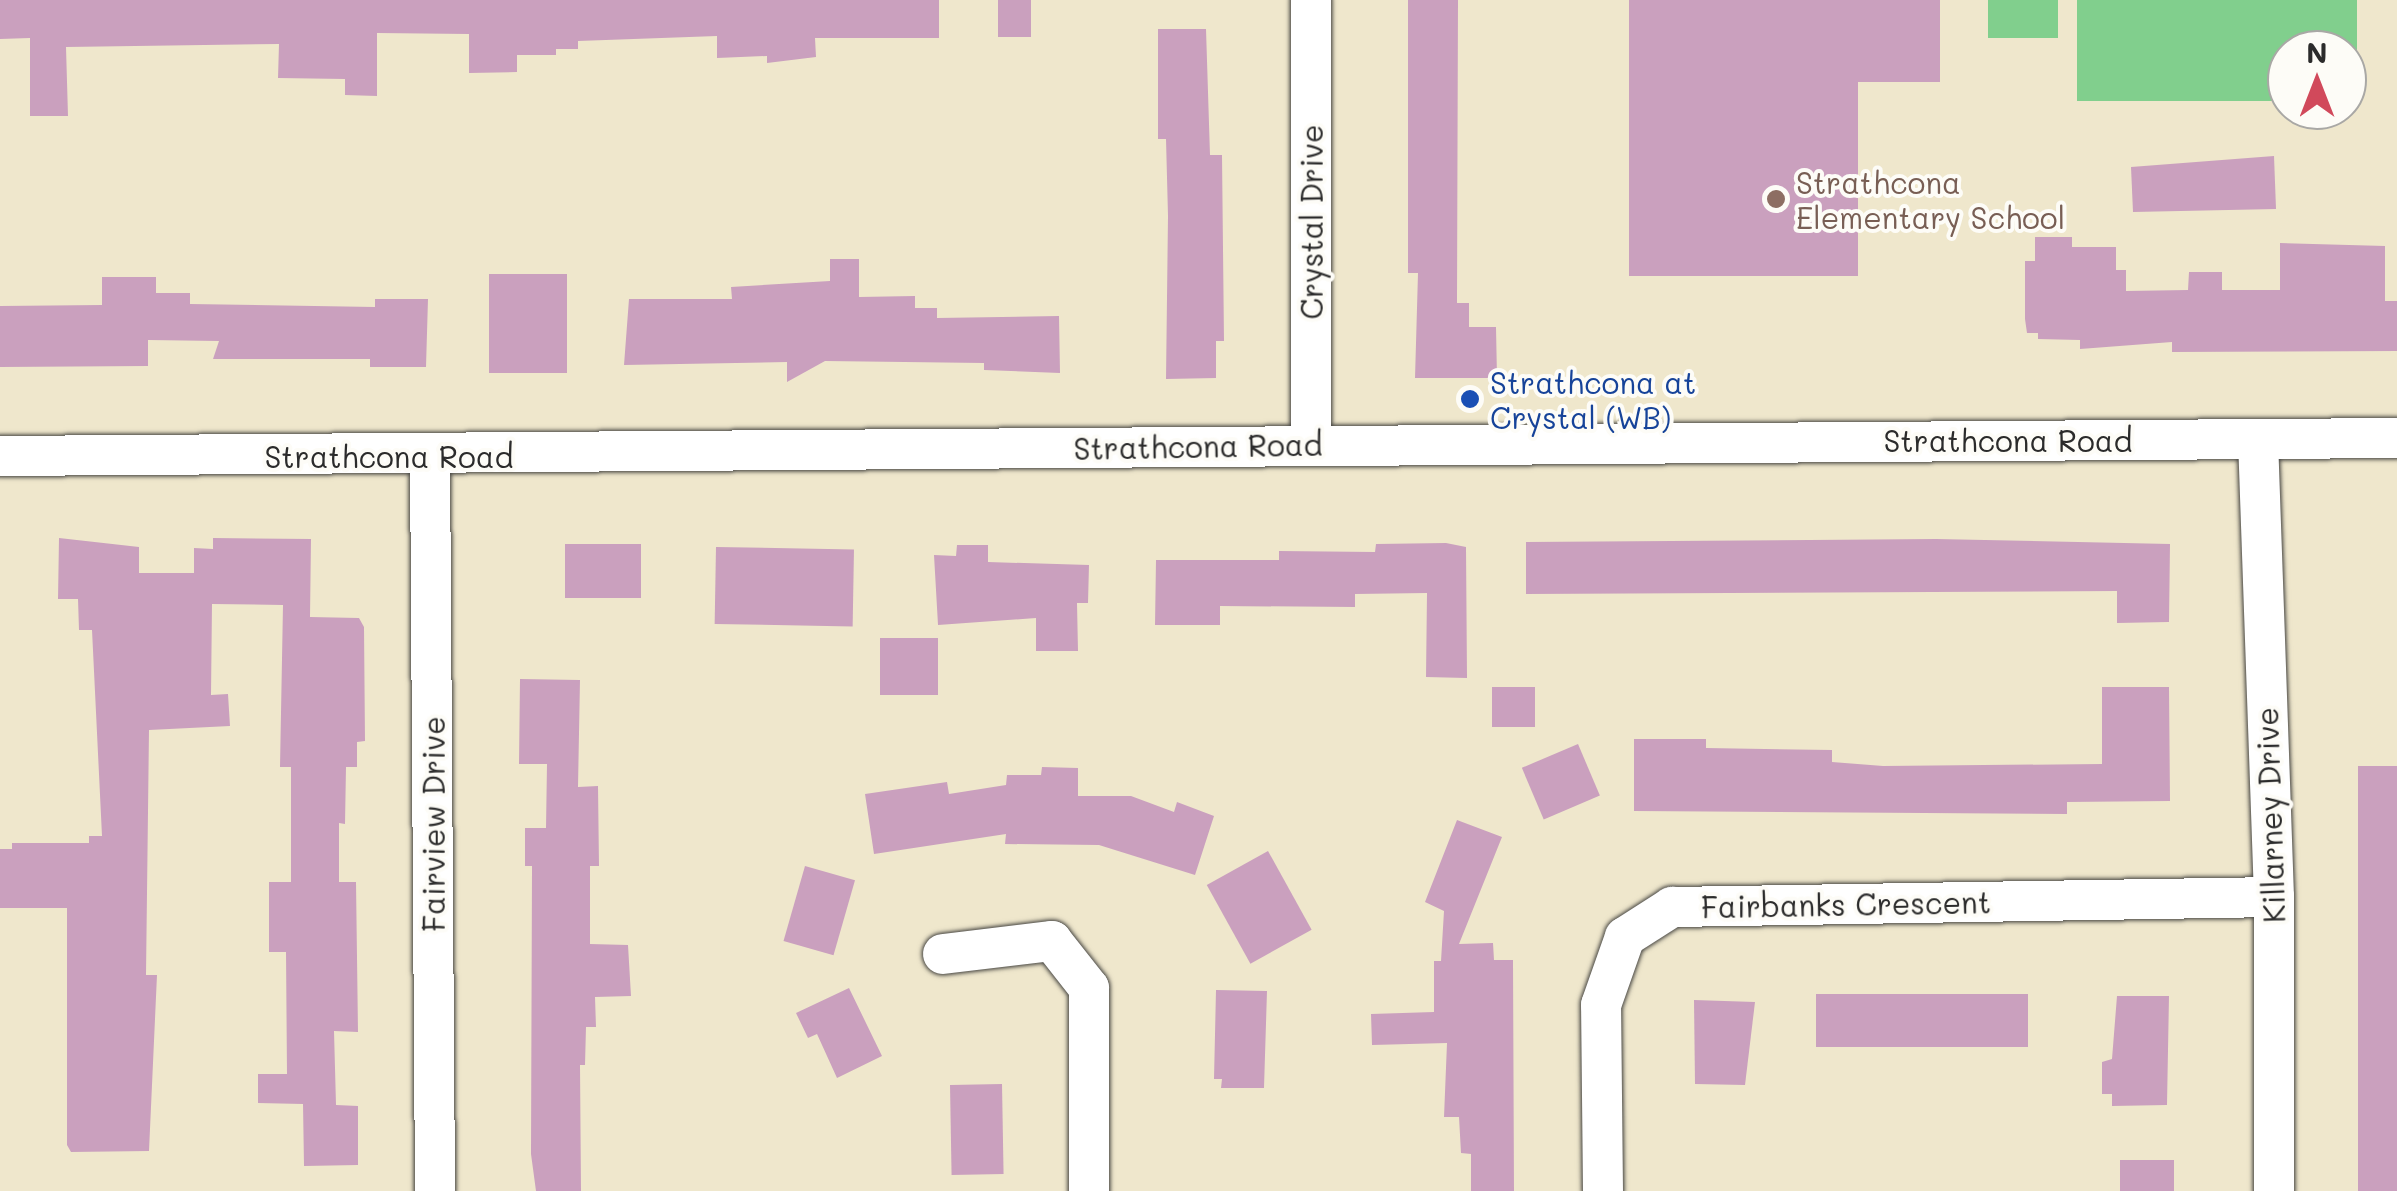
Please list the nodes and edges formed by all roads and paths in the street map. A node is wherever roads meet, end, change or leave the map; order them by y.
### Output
1 (1310, 0) edge
2 (2397, 438) edge
3 (2258, 439) junction
4 (1311, 444) junction
5 (0, 456) edge
6 (430, 457) junction
7 (2274, 897) junction
8 (943, 954) dead end
9 (436, 1191) edge
10 (1089, 1191) edge
11 (1602, 1191) edge
12 (2274, 1191) edge

1 - 4 street, Crystal Drive
2 - 3 street, Strathcona Road
3 - 4 street, Strathcona Road
3 - 7 street, Killarney Drive
4 - 6 street, Strathcona Road
5 - 6 street, Strathcona Road
6 - 9 street, Fairview Drive
7 - 11 street, Fairbanks Crescent
7 - 12 street, Killarney Drive
8 - 10 street

